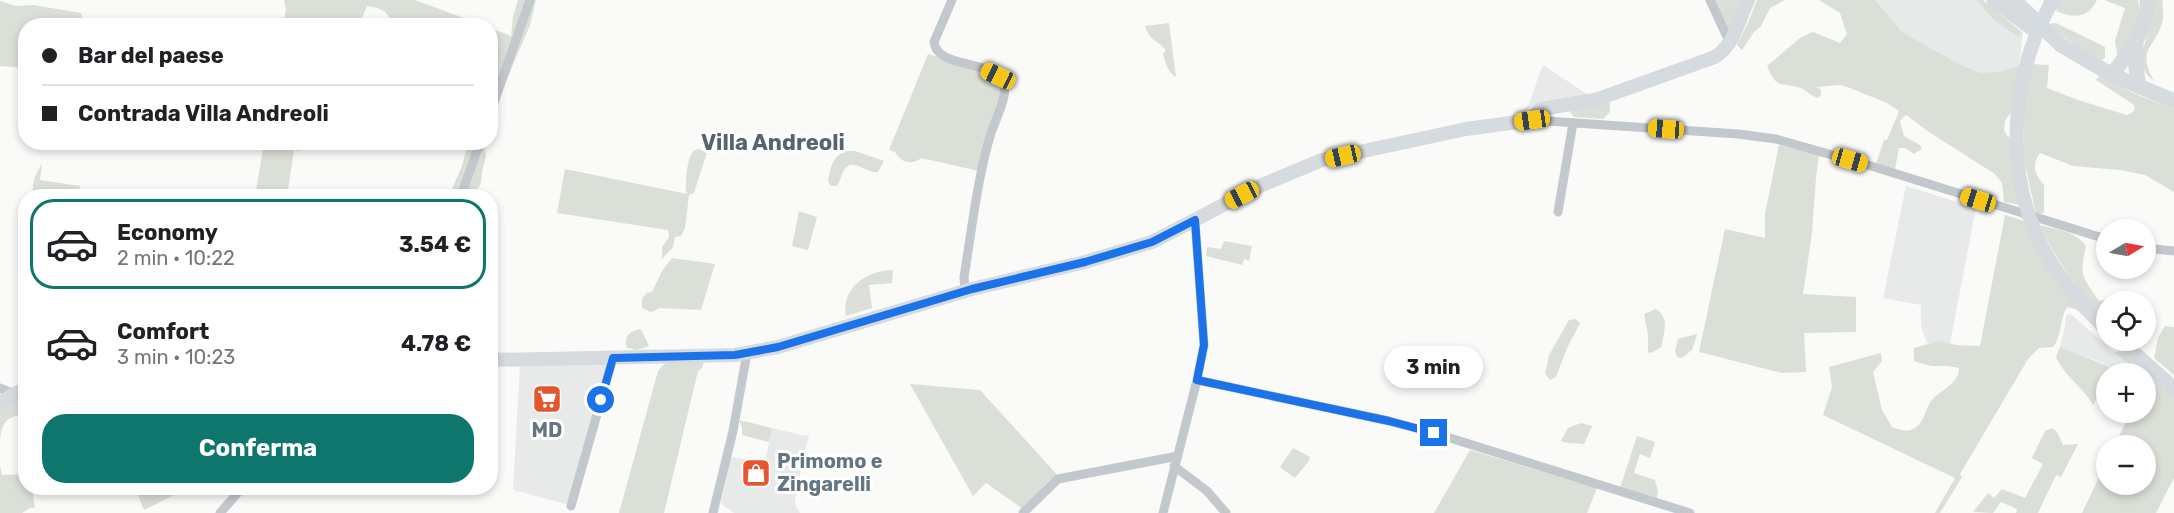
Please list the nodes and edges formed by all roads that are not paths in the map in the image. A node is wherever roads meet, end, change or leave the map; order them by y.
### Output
1 (530, 0) edge
2 (952, 0) edge
3 (1710, 0) edge
4 (1994, 0) edge
5 (2145, 0) edge
6 (2017, 2) edge
7 (2053, 2) edge
8 (1746, 4) edge
9 (2136, 41) junction
10 (1730, 44) junction
11 (2061, 45) junction
12 (2112, 75) junction
13 (2139, 87) junction
14 (498, 91) edge
15 (2174, 101) edge
16 (1532, 120) junction
17 (1573, 123) junction
18 (477, 150) edge
19 (463, 189) edge
20 (1558, 212) dead end
21 (1195, 220) junction
22 (2096, 236) edge
23 (2156, 250) edge
24 (2174, 252) edge
25 (965, 291) junction
26 (2096, 318) edge
27 (2132, 351) edge
28 (747, 352) junction
29 (613, 358) junction
30 (498, 360) edge
31 (1197, 380) junction
32 (0, 388) edge
33 (2174, 388) edge
34 (18, 391) edge
35 (18, 392) edge
36 (0, 403) edge
37 (1176, 461) junction
38 (236, 495) edge
39 (571, 506) dead end
40 (220, 513) edge
41 (713, 513) edge
42 (1023, 513) edge
43 (1163, 513) edge
44 (1226, 513) edge
45 (1690, 513) edge

1 - 14 street
2 - 25 street
3 - 10 street
4 - 11 main road
5 - 9 main road
6 - 11 main road
7 - 26 main road
8 - 10 main road
9 - 12 main road
9 - 13 main road
10 - 16 main road
11 - 12 main road
12 - 13 main road
13 - 15 main road
16 - 17 street
16 - 21 main road
17 - 20 street
17 - 22 street
18 - 19 street
21 - 25 main road
21 - 31 street
23 - 24 street
25 - 28 main road
27 - 33 main road
28 - 29 main road
28 - 41 street
29 - 30 main road
29 - 39 street
31 - 37 street
31 - 45 street
32 - 34 street
35 - 36 main road
37 - 42 street
37 - 43 street
37 - 44 street
38 - 40 street

